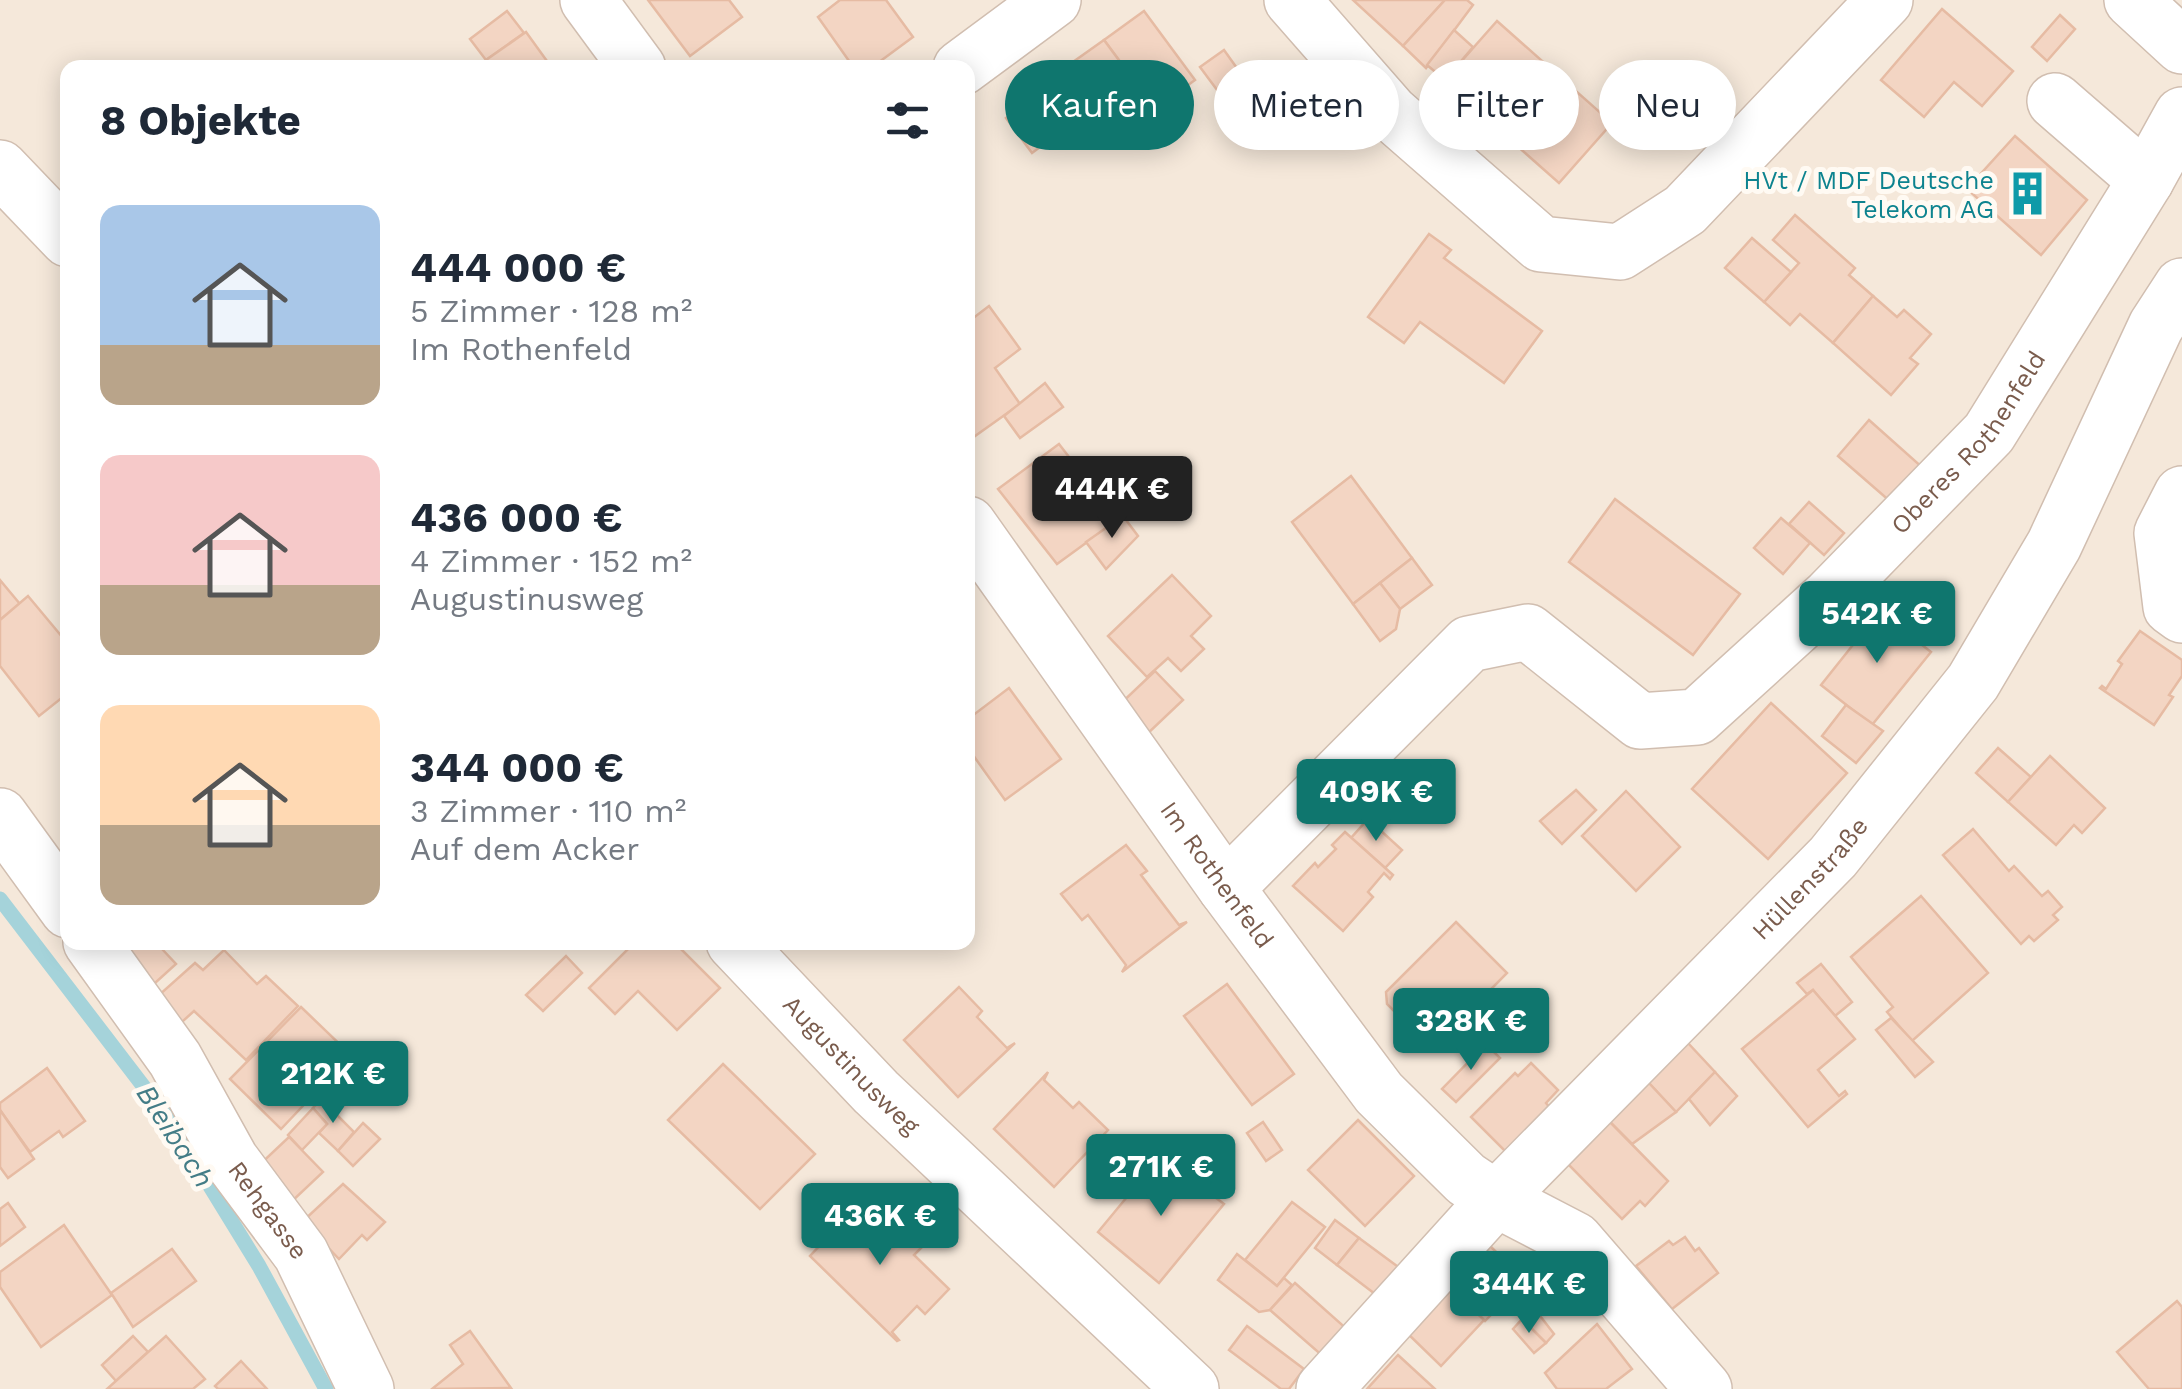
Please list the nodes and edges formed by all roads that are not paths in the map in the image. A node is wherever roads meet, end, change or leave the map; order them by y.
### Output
1 (588, 0) edge
2 (1053, 0) edge
3 (1292, 0) edge
4 (1885, 0) edge
5 (2132, 0) edge
6 (2182, 46) edge
7 (632, 60) edge
8 (972, 60) edge
9 (2055, 101) dead end
10 (2182, 115) edge
11 (0, 168) edge
12 (2146, 180) junction
13 (60, 231) edge
14 (2182, 286) edge
15 (2182, 494) edge
16 (975, 534) edge
17 (2182, 615) edge
18 (0, 816) edge
19 (1226, 888) junction
20 (60, 899) edge
21 (97, 950) edge
22 (742, 950) edge
23 (1496, 1199) junction
24 (366, 1389) edge
25 (1191, 1389) edge
26 (1324, 1389) edge
27 (1704, 1389) edge

1 - 7 street
2 - 8 street
3 - 4 street
5 - 6 street
9 - 12 street
10 - 12 street, Oberes Rothenfeld
11 - 13 street
12 - 19 street, Oberes Rothenfeld
14 - 23 street, Hüllenstraße
15 - 17 street
16 - 19 street, Im Rothenfeld
18 - 20 street
19 - 23 street, Im Rothenfeld
21 - 24 street, Rehgasse
22 - 25 street, Augustinusweg
23 - 26 street, Hüllenstraße
23 - 27 street, Im Rothenfeld

